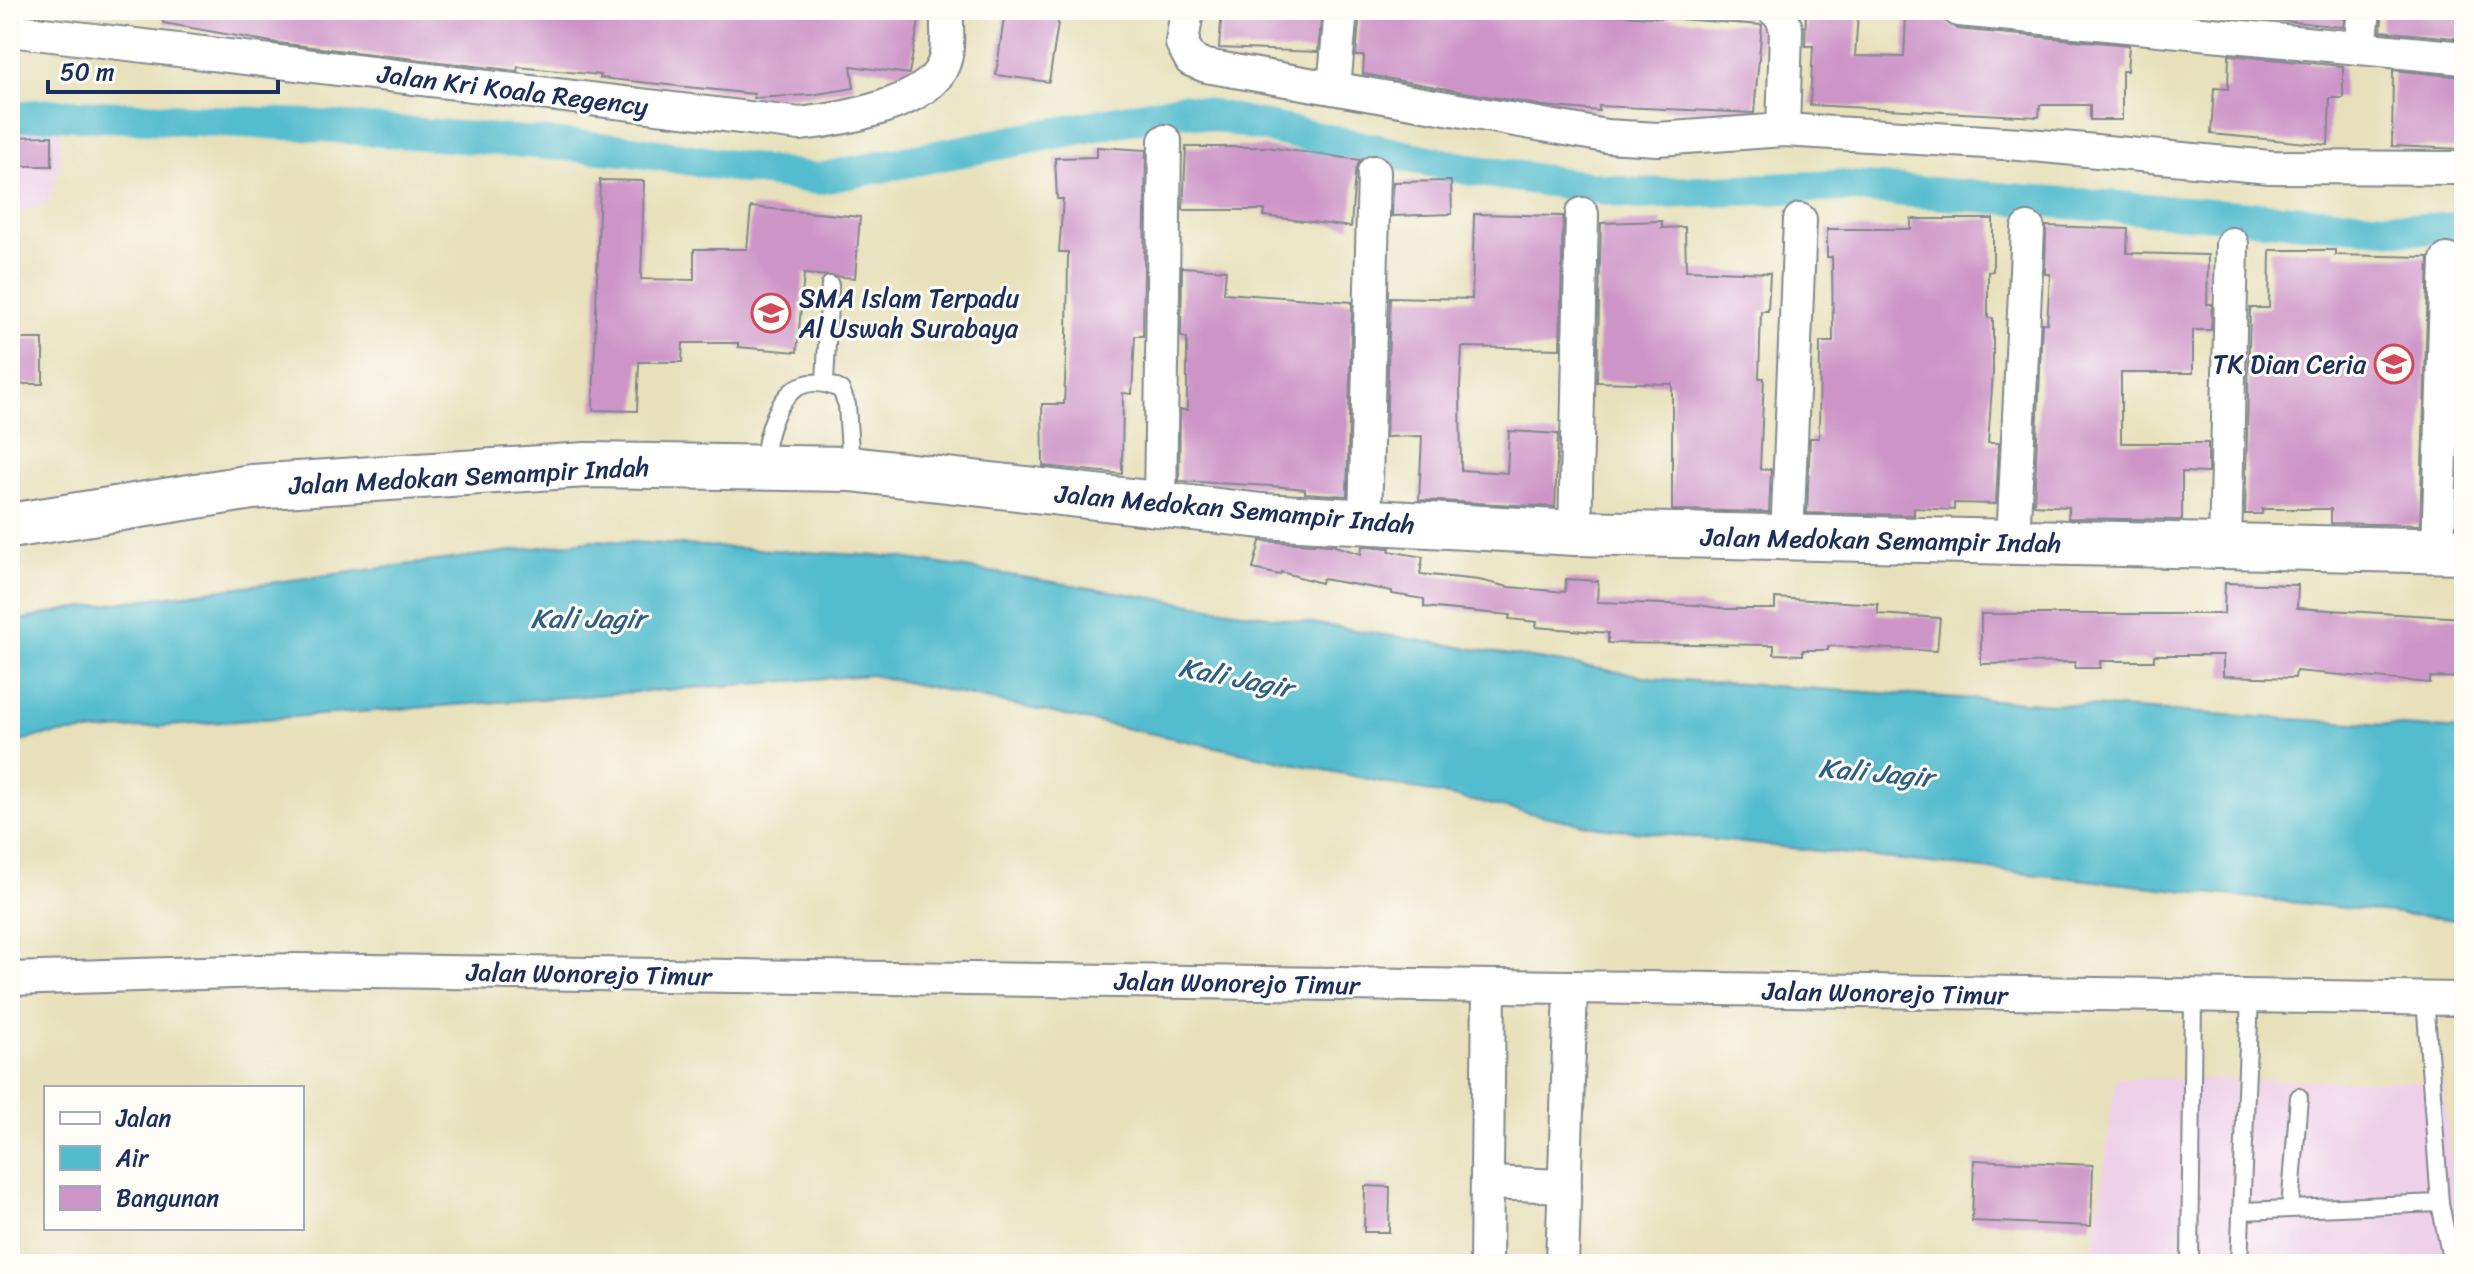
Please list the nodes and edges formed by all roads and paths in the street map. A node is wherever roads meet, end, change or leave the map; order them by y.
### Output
1 (947, 10) edge
2 (1187, 10) edge
3 (1341, 10) edge
4 (1774, 10) edge
5 (1959, 10) edge
6 (2364, 10) edge
7 (2071, 16) edge
8 (2224, 22) edge
9 (10, 30) edge
10 (2360, 48) junction
11 (2464, 58) edge
12 (1334, 88) junction
13 (1783, 130) junction
14 (1165, 141) dead end
15 (2464, 168) edge
16 (1374, 172) dead end
17 (1582, 214) dead end
18 (1800, 220) dead end
19 (2028, 229) dead end
20 (2232, 244) dead end
21 (2447, 260) dead end
22 (830, 285) dead end
23 (825, 382) junction
24 (763, 468) junction
25 (851, 469) junction
26 (1160, 507) junction
27 (1365, 521) junction
28 (10, 526) edge
29 (1575, 533) junction
30 (1787, 539) junction
31 (2013, 542) junction
32 (2225, 548) junction
33 (2451, 551) edge
34 (10, 979) edge
35 (1489, 987) junction
36 (1571, 988) junction
37 (2250, 996) junction
38 (2193, 997) junction
39 (2425, 998) junction
40 (2464, 999) edge
41 (2299, 1097) dead end
42 (1489, 1183) junction
43 (1565, 1186) junction
44 (2440, 1203) junction
45 (2290, 1209) junction
46 (2242, 1211) junction
47 (1486, 1264) edge
48 (1562, 1264) edge
49 (2190, 1264) edge
50 (2239, 1264) edge
51 (2452, 1264) edge

1 - 9 street, Jalan Kri Koala Regency
2 - 12 street
3 - 12 street
4 - 13 street
5 - 7 street
6 - 10 street
7 - 8 street
8 - 10 street
10 - 11 street
12 - 13 street
13 - 15 street
14 - 26 street
16 - 27 street
17 - 29 street
18 - 30 street
19 - 31 street
20 - 32 street
21 - 33 street
22 - 23 lane
23 - 24 lane
23 - 25 lane
24 - 25 street, Jalan Medokan Semampir Indah
24 - 28 street, Jalan Medokan Semampir Indah
25 - 26 street, Jalan Medokan Semampir Indah
26 - 27 street, Jalan Medokan Semampir Indah
27 - 29 street, Jalan Medokan Semampir Indah
29 - 30 street, Jalan Medokan Semampir Indah
30 - 31 street, Jalan Medokan Semampir Indah
31 - 32 street, Jalan Medokan Semampir Indah
32 - 33 street, Jalan Medokan Semampir Indah
34 - 35 street, Jalan Wonorejo Timur
35 - 36 street, Jalan Wonorejo Timur
35 - 42 street
36 - 38 street, Jalan Wonorejo Timur
36 - 43 street
37 - 38 street, Jalan Wonorejo Timur
37 - 39 street, Jalan Wonorejo Timur
37 - 46 lane
38 - 49 lane
39 - 40 street, Jalan Wonorejo Timur
39 - 44 lane
41 - 45 lane
42 - 43 street
42 - 47 street
43 - 48 street
44 - 45 lane
44 - 51 lane
45 - 46 lane
46 - 50 lane

